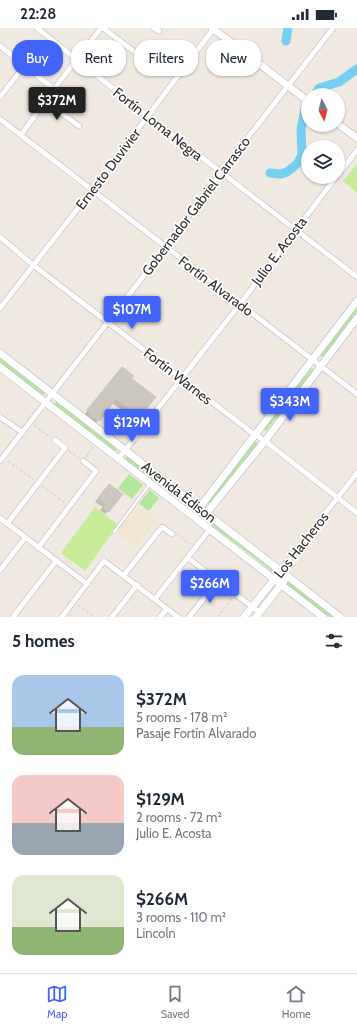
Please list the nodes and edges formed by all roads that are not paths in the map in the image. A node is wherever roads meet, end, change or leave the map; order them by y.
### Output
1 (37, 28) edge
2 (102, 28) edge
3 (213, 28) edge
4 (333, 28) edge
5 (93, 40) edge
6 (0, 46) edge
7 (134, 52) edge
8 (12, 55) edge
9 (71, 55) edge
10 (71, 68) edge
11 (16, 76) edge
12 (38, 76) edge
13 (97, 76) edge
14 (288, 86) junction
15 (54, 89) junction
16 (301, 96) edge
17 (0, 97) edge
18 (45, 101) junction
19 (148, 116) junction
20 (0, 119) edge
21 (79, 126) dead end
22 (345, 129) edge
23 (21, 135) junction
24 (357, 138) edge
25 (357, 150) edge
26 (345, 166) edge
27 (221, 172) junction
28 (331, 184) edge
29 (92, 190) junction
30 (295, 230) junction
31 (0, 237) edge
32 (166, 247) junction
33 (33, 266) junction
34 (357, 277) edge
35 (357, 301) edge
36 (240, 304) junction
37 (0, 308) edge
38 (357, 318) edge
39 (108, 322) junction
40 (0, 352) edge
41 (313, 360) junction
42 (320, 366) junction
43 (0, 367) edge
44 (181, 378) junction
45 (52, 394) junction
46 (357, 394) edge
47 (46, 402) junction
48 (0, 417) edge
49 (22, 432) junction
50 (255, 435) junction
51 (55, 440) road end
52 (264, 441) junction
53 (126, 450) junction
54 (119, 458) junction
55 (0, 461) edge
56 (83, 461) road end
57 (357, 473) edge
58 (151, 483) junction
59 (337, 498) junction
60 (199, 508) junction
61 (206, 513) junction
62 (357, 513) edge
63 (193, 516) junction
64 (0, 518) edge
65 (200, 521) junction
66 (7, 524) junction
67 (210, 529) junction
68 (114, 532) dead end
69 (172, 534) road end
70 (25, 538) junction
71 (38, 548) junction
72 (188, 558) junction
73 (56, 561) junction
74 (0, 570) edge
75 (280, 571) junction
76 (124, 575) junction
77 (288, 577) junction
78 (275, 579) junction
79 (218, 581) junction
80 (87, 584) junction
81 (282, 584) junction
82 (137, 585) junction
83 (155, 599) junction
84 (252, 607) junction
85 (167, 608) junction
86 (258, 615) edge
87 (13, 617) edge
88 (62, 617) edge
89 (112, 617) edge
90 (160, 617) edge
91 (178, 617) edge
92 (189, 617) edge
93 (244, 617) edge
94 (322, 617) edge
95 (340, 617) edge

1 - 9 street, Fortín Loma Negra
2 - 5 street
2 - 7 street
3 - 14 main road
3 - 19 street, Ernesto Duvivier
4 - 14 street, Gobernador Gabriel Carrasco
6 - 8 street
10 - 15 street
11 - 17 street
12 - 15 street
13 - 19 street, Fortín Loma Negra
14 - 16 main road
14 - 27 street, Gobernador Gabriel Carrasco
15 - 18 street
18 - 21 street
18 - 23 street
19 - 27 street, Fortín Loma Negra
19 - 29 street, Ernesto Duvivier
20 - 23 street, Fortín Alvarado
22 - 24 main road
23 - 29 street, Fortín Alvarado
25 - 26 street
27 - 30 street, Fortín Loma Negra
27 - 32 street, Gobernador Gabriel Carrasco
28 - 30 street, Julio E. Acosta
29 - 32 street, Fortín Alvarado
29 - 33 street, Ernesto Duvivier
30 - 34 street, Fortín Loma Negra
30 - 36 street, Julio E. Acosta
31 - 33 street, Fortín Warnes
32 - 36 street, Fortín Alvarado
32 - 39 street, Gobernador Gabriel Carrasco
33 - 37 street, Ernesto Duvivier
33 - 39 street, Fortín Warnes
35 - 41 main road
36 - 41 street, Fortín Alvarado
36 - 44 street, Julio E. Acosta
38 - 42 main road
39 - 44 street, Fortín Warnes
39 - 45 street, Gobernador Gabriel Carrasco
40 - 45 main road, Avenida Édison
41 - 42 street, Fortín Alvarado
41 - 50 main road
42 - 46 street, Fortín Alvarado
42 - 52 main road
43 - 47 main road, Avenida Édison
44 - 50 street, Fortín Warnes
44 - 53 street, Julio E. Acosta
45 - 47 street, Gobernador Gabriel Carrasco
45 - 53 main road, Avenida Édison
47 - 49 street, Gobernador Gabriel Carrasco
47 - 54 main road, Avenida Édison
48 - 49 street
49 - 55 street, Gobernador Gabriel Carrasco
50 - 52 street, Fortín Warnes
50 - 60 main road
51 - 66 street
52 - 59 street, Fortín Warnes
52 - 61 main road
53 - 54 street, Julio E. Acosta
53 - 60 main road, Avenida Édison
54 - 58 main road, Avenida Édison
56 - 71 street
57 - 59 street, Los Hacheros
58 - 63 main road, Avenida Édison
58 - 68 lane
59 - 62 street, Fortín Warnes
59 - 75 street, Los Hacheros
60 - 61 main road, Avenida Édison
60 - 63 main road
61 - 65 main road
61 - 75 main road, Avenida Édison
63 - 65 main road, Avenida Édison
64 - 66 street
65 - 67 main road, Avenida Édison
66 - 70 street
67 - 72 street
67 - 78 main road, Avenida Édison
69 - 76 street
70 - 71 street
70 - 74 street
71 - 73 street
72 - 79 street
72 - 83 street
73 - 80 street
73 - 87 street
75 - 77 main road, Avenida Édison
75 - 78 main road, Los Hacheros
76 - 80 street
76 - 82 street
77 - 81 main road, Los Hacheros
77 - 95 main road, Avenida Édison
78 - 81 main road, Avenida Édison
78 - 84 main road, Los Hacheros
79 - 84 street
79 - 92 street
80 - 88 street
81 - 86 main road, Los Hacheros
81 - 94 main road, Avenida Édison
82 - 83 street
82 - 89 street
83 - 85 street
84 - 86 street
84 - 93 main road, Los Hacheros
85 - 90 street
85 - 91 street

